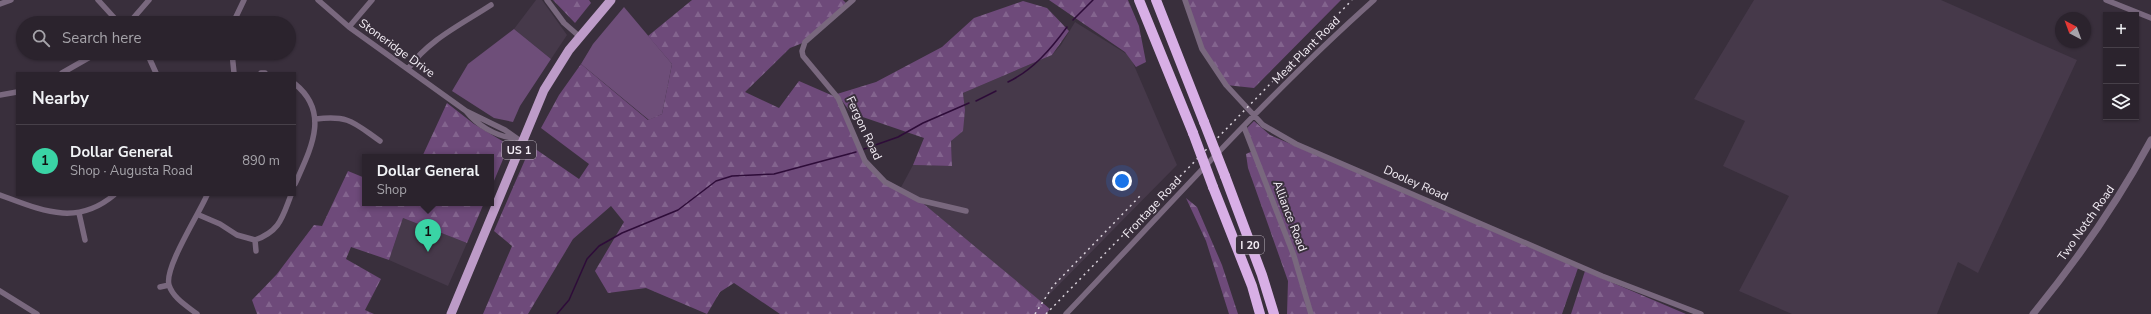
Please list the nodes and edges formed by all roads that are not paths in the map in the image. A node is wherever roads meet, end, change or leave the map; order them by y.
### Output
1 (11, 0) edge
2 (98, 0) edge
3 (149, 0) edge
4 (244, 0) edge
5 (318, 0) edge
6 (372, 0) edge
7 (547, 0) edge
8 (611, 0) edge
9 (852, 0) edge
10 (1139, 0) edge
11 (1156, 0) edge
12 (1162, 0) edge
13 (1185, 0) edge
14 (1374, 0) edge
15 (2106, 0) edge
16 (0, 4) edge
17 (491, 5) dead end
18 (113, 16) edge
19 (135, 16) edge
20 (236, 16) edge
21 (2151, 18) edge
22 (349, 27) junction
23 (580, 37) junction
24 (85, 60) edge
25 (150, 60) edge
26 (233, 60) edge
27 (1181, 62) junction
28 (408, 69) junction
29 (64, 72) edge
30 (156, 72) edge
31 (234, 72) edge
32 (296, 85) edge
33 (16, 92) edge
34 (0, 95) edge
35 (1255, 117) junction
36 (316, 119) junction
37 (1244, 127) junction
38 (517, 140) junction
39 (2151, 140) edge
40 (380, 141) dead end
41 (296, 182) edge
42 (0, 195) edge
43 (112, 196) edge
44 (207, 196) edge
45 (291, 196) edge
46 (494, 201) edge
47 (492, 206) edge
48 (966, 212) dead end
49 (79, 213) junction
50 (199, 215) junction
51 (85, 240) dead end
52 (255, 240) junction
53 (256, 251) dead end
54 (169, 285) junction
55 (160, 288) dead end
56 (0, 291) edge
57 (37, 314) edge
58 (196, 314) edge
59 (451, 314) edge
60 (1066, 314) edge
61 (1260, 314) edge
62 (1274, 314) edge
63 (1311, 314) edge
64 (1701, 314) edge
65 (2033, 314) edge

1 - 16 street
2 - 18 street
3 - 19 street
4 - 20 street
5 - 22 street, Stoneridge Drive
6 - 22 street
7 - 23 street
8 - 23 main road, US 1
9 - 48 street, Fergon Road
10 - 61 highway, I 20, bridge
11 - 27 highway, I 20
12 - 27 highway
13 - 35 street, Dooley Road
14 - 35 street, Meat Plant Road
15 - 21 street
17 - 28 street
22 - 28 street, Stoneridge Drive
23 - 38 main road, US 1
24 - 29 street
25 - 30 street
26 - 31 street
27 - 62 highway, I 20, bridge
28 - 38 street, Stoneridge Drive
32 - 36 street
33 - 34 street
35 - 37 street, Frontage Road
35 - 64 street, Dooley Road
36 - 40 street
36 - 41 street
37 - 60 street, Frontage Road
37 - 63 street, Alliance Road
38 - 46 main road, US 1
39 - 65 street, Two Notch Road
42 - 49 street
43 - 49 street
44 - 50 street
45 - 52 street
47 - 59 main road, US 1
49 - 51 street
50 - 52 street
50 - 54 street
52 - 53 street
54 - 55 street
54 - 58 street
56 - 57 street

